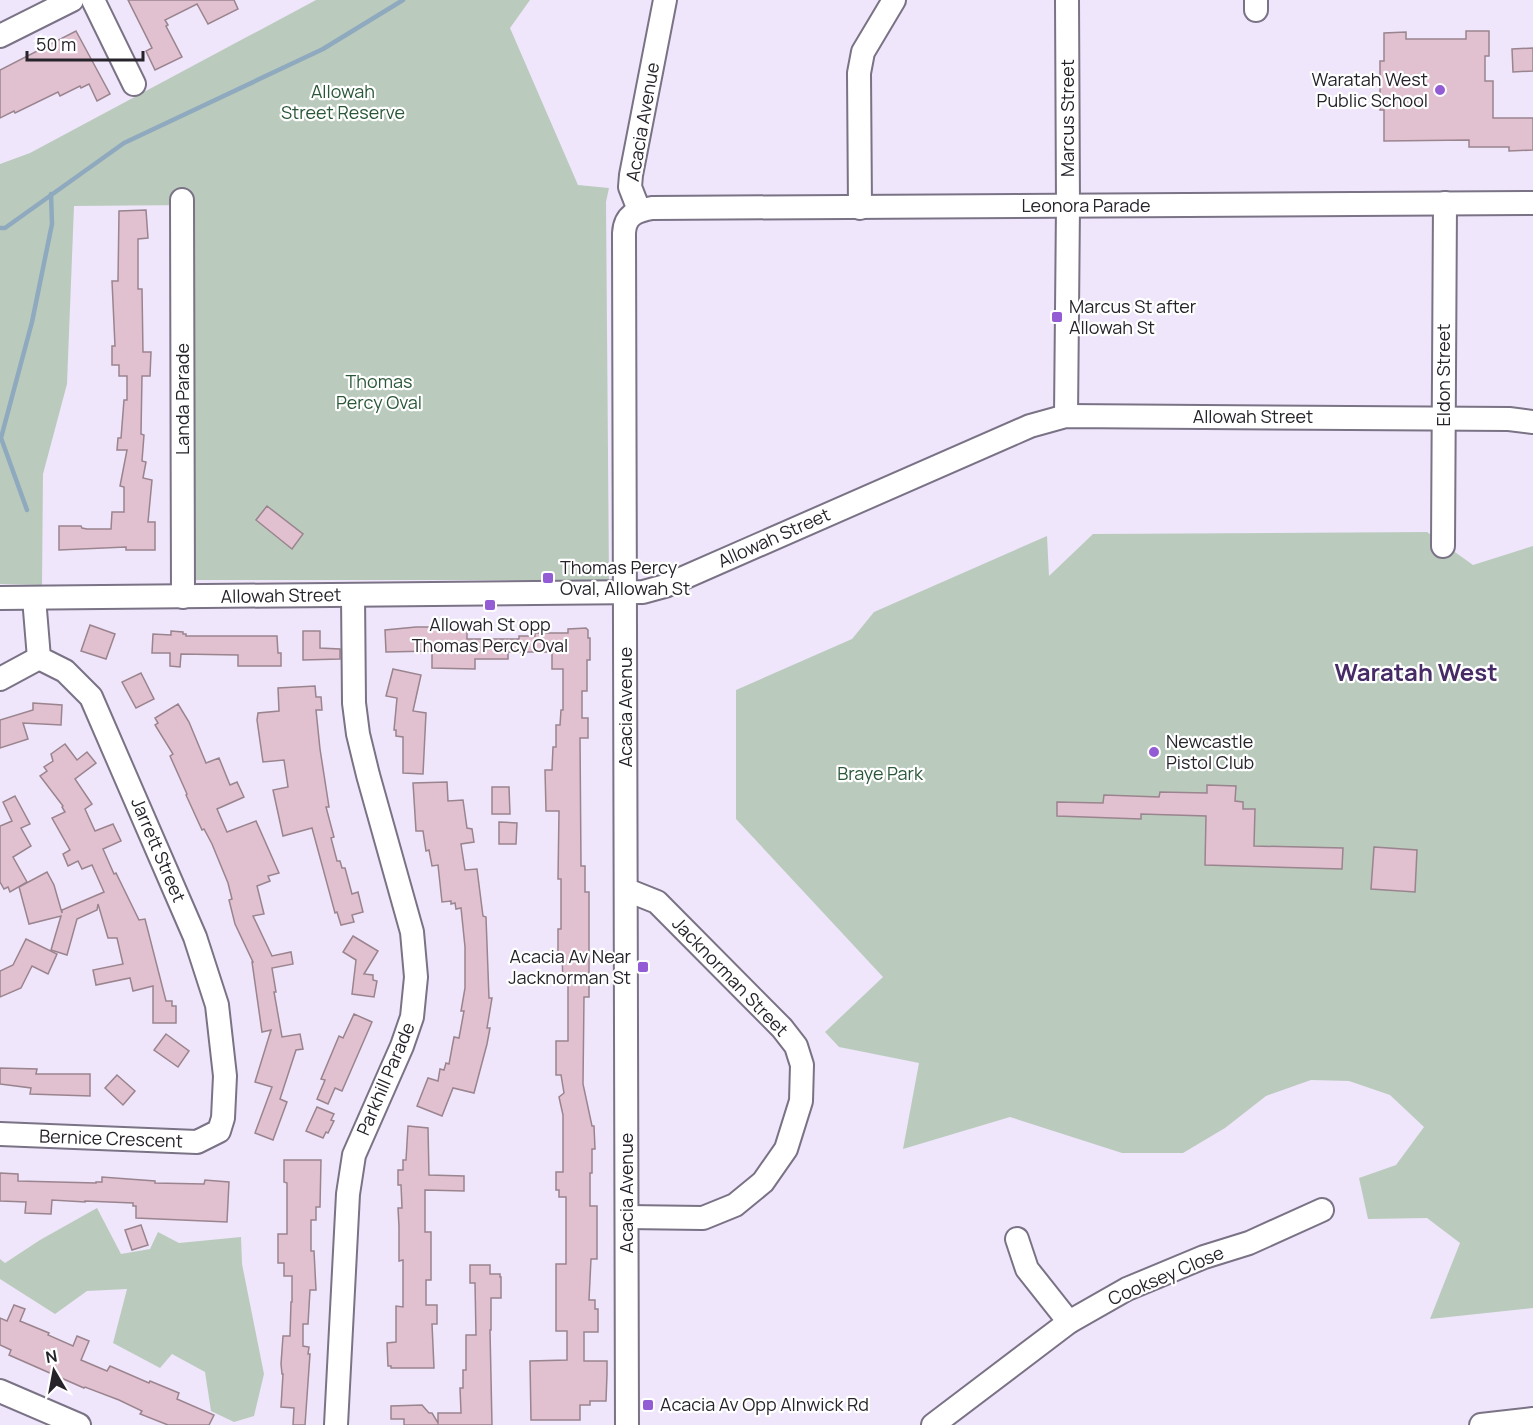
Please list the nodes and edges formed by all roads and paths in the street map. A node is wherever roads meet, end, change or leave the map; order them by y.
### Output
1 (72, 0) edge
2 (93, 0) edge
3 (665, 0) edge
4 (894, 0) edge
5 (1067, 0) edge
6 (0, 36) edge
7 (134, 84) dead end
8 (182, 200) dead end
9 (1445, 203) junction
10 (1533, 203) edge
11 (1068, 206) junction
12 (860, 208) junction
13 (639, 210) junction
14 (1066, 416) junction
15 (1444, 418) junction
16 (1533, 422) edge
17 (1443, 546) dead end
18 (626, 593) junction
19 (353, 595) junction
20 (183, 597) junction
21 (0, 598) edge
22 (34, 598) junction
23 (39, 658) junction
24 (0, 679) edge
25 (627, 890) junction
26 (219, 1131) joint
27 (0, 1134) edge
28 (1322, 1210) dead end
29 (627, 1218) junction
30 (1017, 1239) dead end
31 (1069, 1322) junction
32 (0, 1391) edge
33 (1533, 1419) edge
34 (79, 1425) edge
35 (336, 1425) edge
36 (627, 1425) edge
37 (933, 1425) edge
38 (1481, 1425) edge

1 - 6 street
2 - 7 street
3 - 13 street, Acacia Avenue
4 - 12 street
5 - 11 street, Marcus Street
8 - 20 street, Landa Parade
9 - 10 street, Leonora Parade
9 - 11 street, Leonora Parade
9 - 15 street, Eldon Street
11 - 12 street, Leonora Parade
11 - 14 street, Marcus Street
12 - 13 street, Leonora Parade
13 - 18 street, Acacia Avenue
14 - 15 street, Allowah Street
14 - 18 street, Allowah Street
15 - 16 street, Allowah Street
15 - 17 street, Eldon Street
18 - 19 street, Allowah Street
18 - 25 street, Acacia Avenue
19 - 20 street, Allowah Street
19 - 35 street, Parkhill Parade
20 - 22 street, Allowah Street
21 - 22 street, Allowah Street
22 - 23 street
23 - 24 street
23 - 26 street, Jarrett Street
25 - 29 street, Acacia Avenue
25 - 29 street, Jacknorman Street
26 - 27 street, Bernice Crescent
28 - 31 street, Cooksey Close
29 - 36 street, Acacia Avenue
30 - 31 street
31 - 37 street, Cooksey Close
32 - 34 street
33 - 38 street

